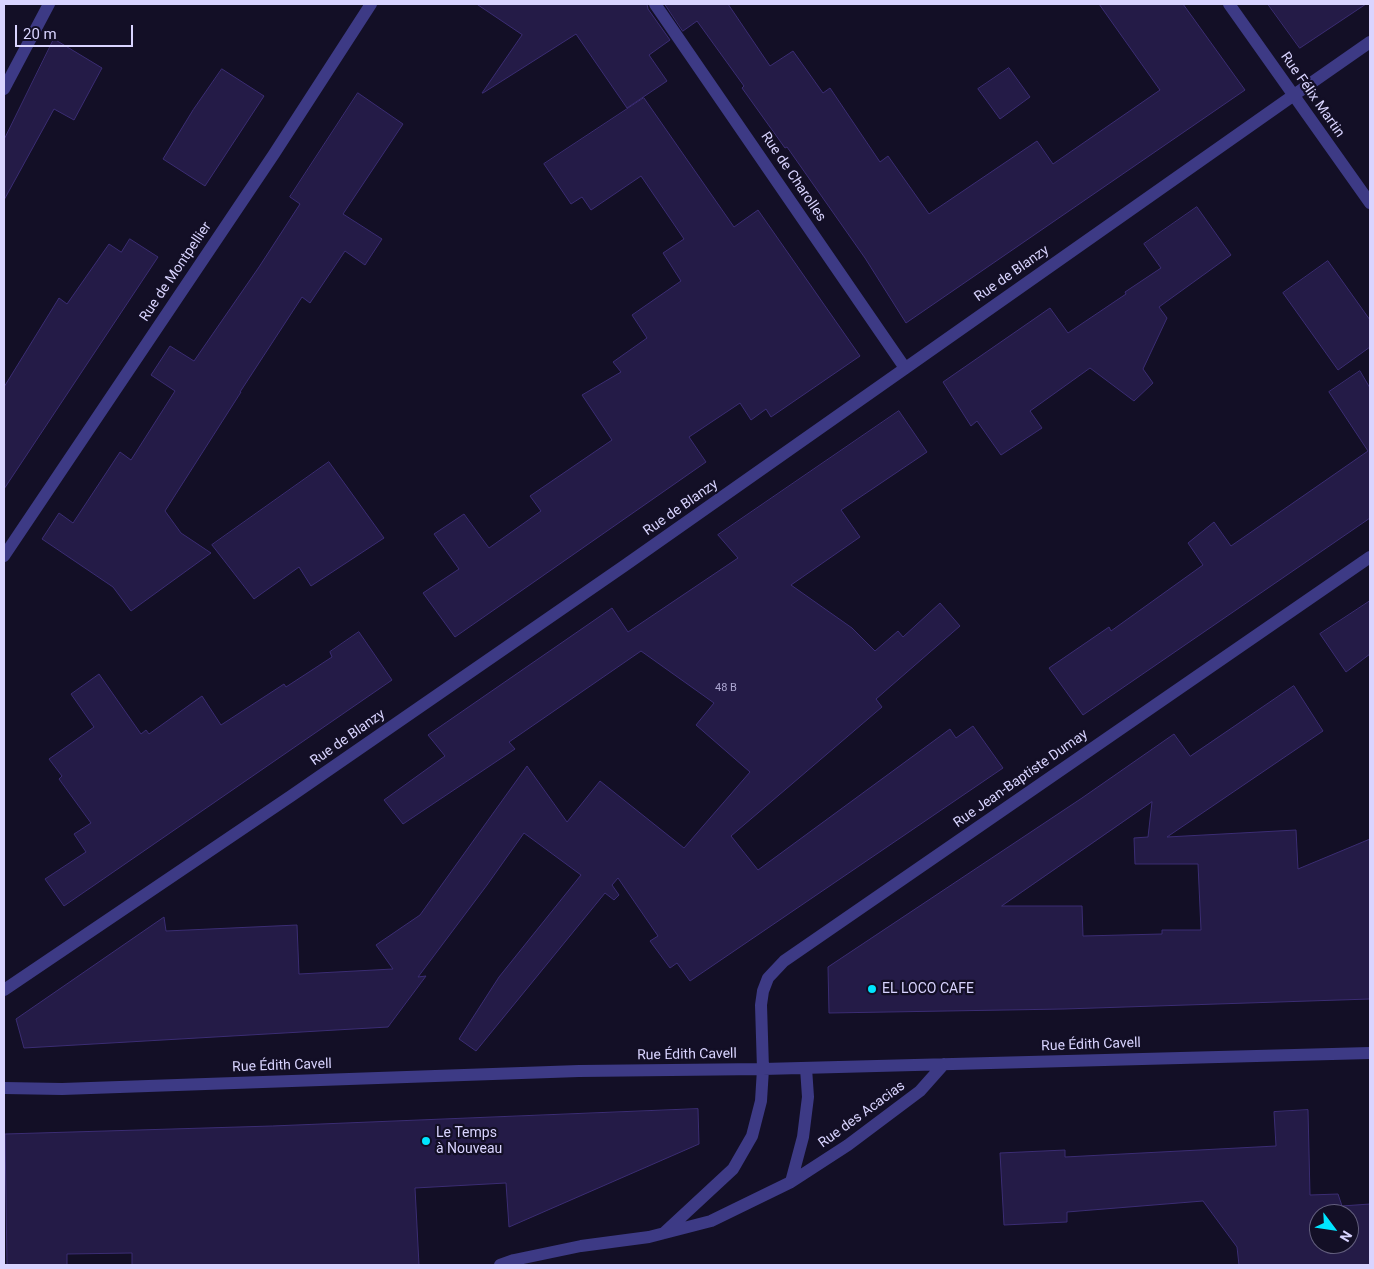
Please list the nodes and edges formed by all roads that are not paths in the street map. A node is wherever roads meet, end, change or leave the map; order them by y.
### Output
1 (49, 4) edge
2 (371, 4) edge
3 (655, 4) edge
4 (1229, 4) edge
5 (1370, 42) edge
6 (4, 89) edge
7 (1294, 95) junction
8 (1370, 203) edge
9 (905, 368) junction
10 (4, 556) edge
11 (1370, 557) edge
12 (4, 990) edge
13 (1370, 1053) edge
14 (944, 1064) junction
15 (806, 1068) junction
16 (762, 1069) junction
17 (4, 1088) edge
18 (790, 1182) junction
19 (664, 1233) junction
20 (500, 1265) edge

1 - 6 street
2 - 10 street, Rue de Montpellier
3 - 9 street, Rue de Charolles
4 - 7 street, Rue Félix Martin
5 - 7 street, Rue de Blanzy
7 - 8 street, Rue Félix Martin
7 - 9 street, Rue de Blanzy
9 - 12 street, Rue de Blanzy
11 - 16 street, Rue Jean-Baptiste Dumay
13 - 14 street, Rue Édith Cavell
14 - 15 street, Rue Édith Cavell
14 - 18 street, Rue des Acacias
15 - 16 street, Rue Édith Cavell
15 - 18 street, Rue des Acacias
16 - 17 street, Rue Édith Cavell
16 - 19 street
18 - 19 street, Rue des Acacias
19 - 20 street, Rue des Acacias

